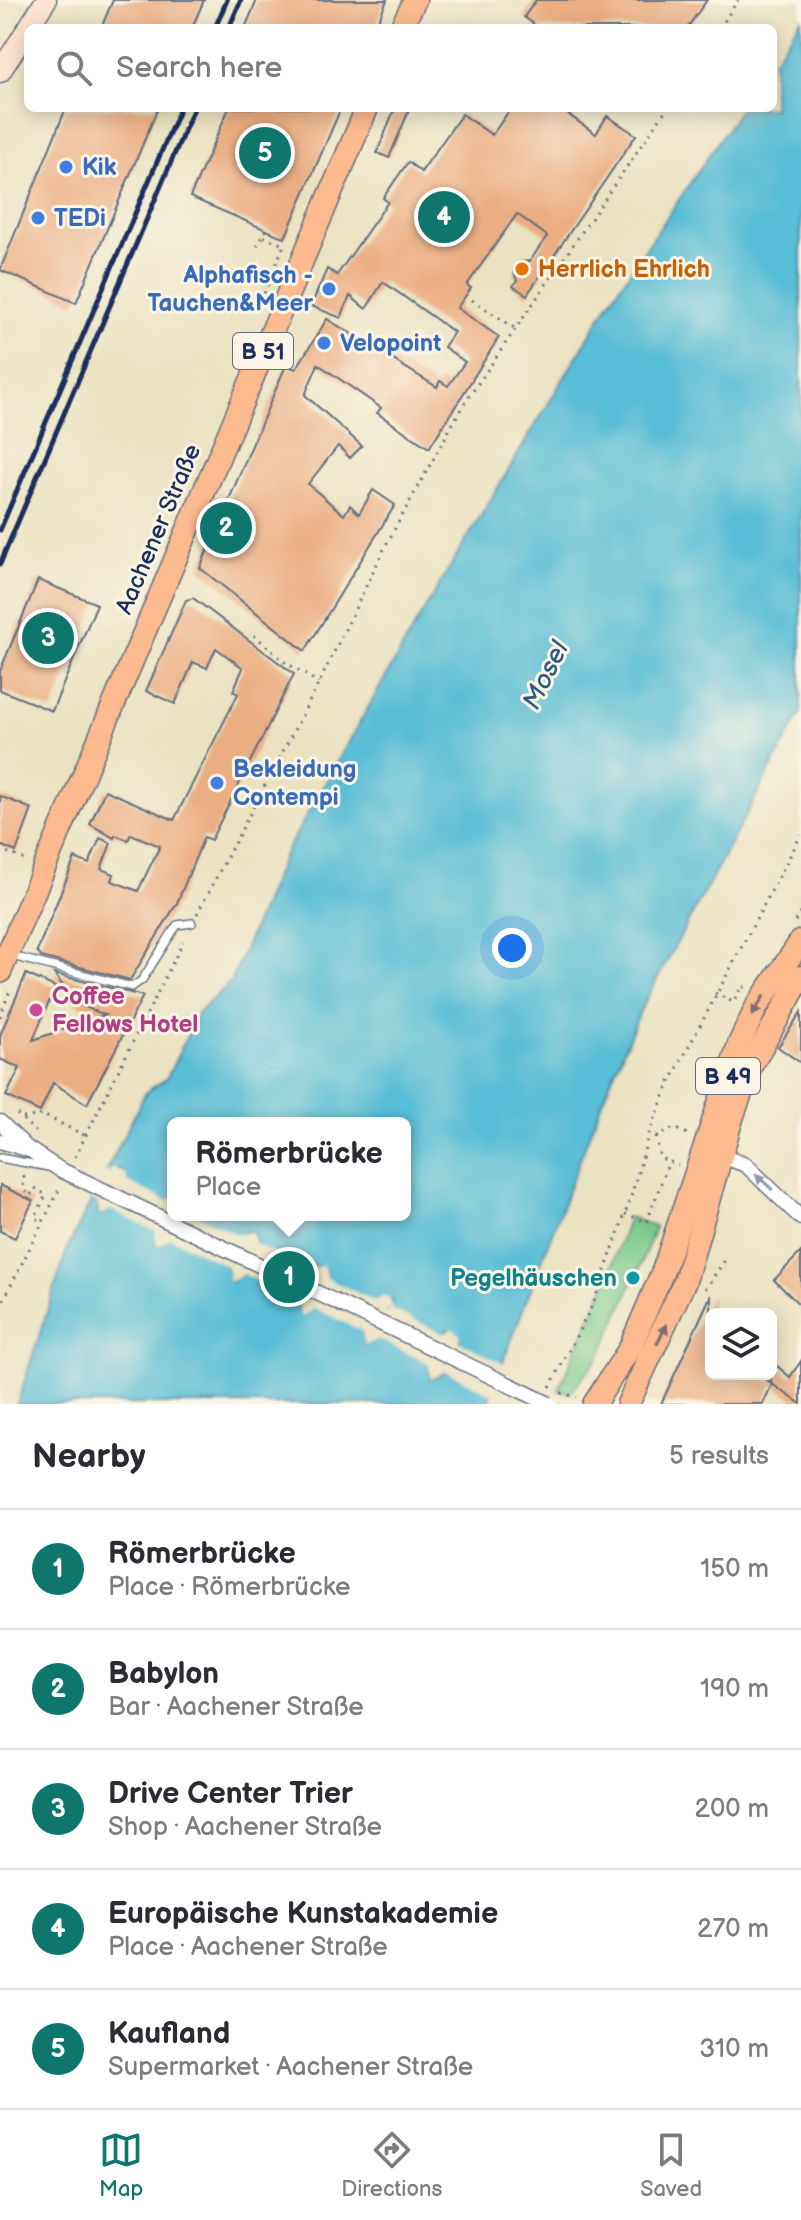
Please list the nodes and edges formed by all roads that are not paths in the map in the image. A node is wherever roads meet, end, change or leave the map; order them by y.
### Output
1 (46, 0) edge
2 (415, 0) edge
3 (31, 24) edge
4 (403, 24) edge
5 (24, 34) edge
6 (0, 72) edge
7 (365, 112) edge
8 (192, 923) road end
9 (801, 941) edge
10 (3, 963) edge
11 (801, 977) edge
12 (0, 1122) edge
13 (0, 1141) edge
14 (30, 1150) junction
15 (722, 1156) junction
16 (0, 1158) edge
17 (690, 1167) junction
18 (59, 1169) junction
19 (801, 1218) edge
20 (167, 1219) edge
21 (171, 1221) edge
22 (551, 1397) edge
23 (586, 1400) edge
24 (628, 1404) edge

1 - 3 street
2 - 4 main road
5 - 6 street
7 - 10 main road, Aachener Straße / B 51
8 - 10 lane
9 -> 17 main road, B 49
11 - 15 main road, B 49
12 - 14 street
13 - 14 street
14 - 18 street
15 - 17 main road
19 -> 15 street
24 -> 15 main road, B 49
16 - 18 lane
17 - 23 main road, B 49
18 - 20 street, bridge
21 - 22 street, bridge

